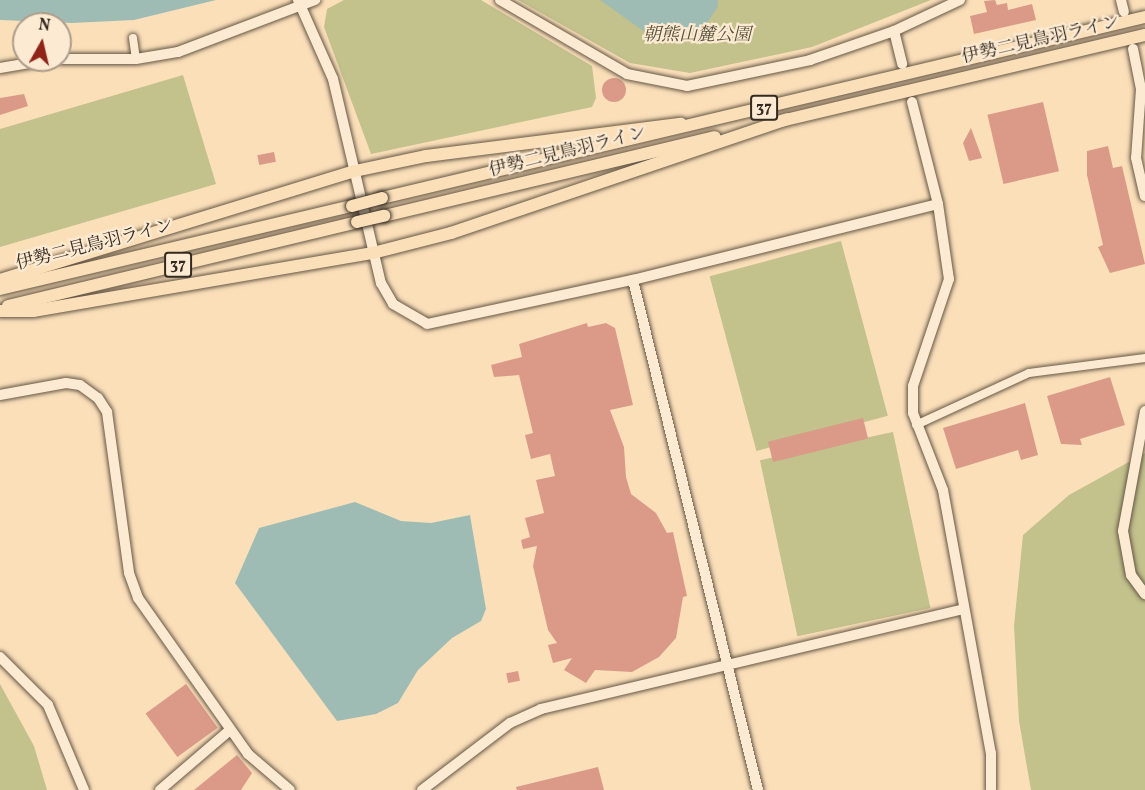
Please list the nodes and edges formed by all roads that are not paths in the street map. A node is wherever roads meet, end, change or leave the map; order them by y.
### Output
1 (315, 0) edge
2 (500, 0) edge
3 (960, 0) edge
4 (1121, 0) edge
5 (299, 3) edge
6 (1124, 12) dead end
7 (1145, 17) edge
8 (894, 31) junction
9 (1145, 35) edge
10 (133, 38) dead end
11 (1133, 49) dead end
12 (72, 59) edge
13 (136, 59) junction
14 (902, 64) dead end
15 (912, 102) dead end
16 (787, 119) junction
17 (698, 124) junction
18 (355, 171) junction
19 (1145, 196) edge
20 (938, 204) junction
21 (373, 253) junction
22 (0, 280) edge
23 (633, 280) junction
24 (0, 289) edge
25 (0, 309) edge
26 (1145, 358) edge
27 (0, 395) edge
28 (1145, 411) edge
29 (916, 425) junction
30 (1145, 594) edge
31 (963, 609) junction
32 (0, 657) edge
33 (728, 663) junction
34 (230, 730) junction
35 (84, 790) edge
36 (160, 790) edge
37 (290, 790) edge
38 (422, 790) edge
39 (758, 790) edge
40 (991, 790) edge

1 - 5 street
2 - 8 street
3 - 8 street
4 - 6 street
5 - 13 street
5 - 18 street
7 - 17 main road, 伊勢二見鳥羽ライン / 37
8 - 14 street
9 - 16 main road, 伊勢二見鳥羽ライン / 37
10 - 13 street
11 - 19 street
12 - 13 street
15 - 20 street
16 - 21 main road
16 - 25 main road, 伊勢二見鳥羽ライン / 37, bridge
17 - 18 main road
17 - 24 main road, 伊勢二見鳥羽ライン / 37, bridge
18 - 21 street
18 - 22 main road
20 - 23 street
20 - 29 street
21 - 23 street
21 - 25 main road
23 - 33 street
26 - 29 street
27 - 34 street
28 - 30 street
29 - 31 street
31 - 33 street
31 - 40 street
32 - 35 street
33 - 38 street
33 - 39 street
34 - 36 street
34 - 37 street

